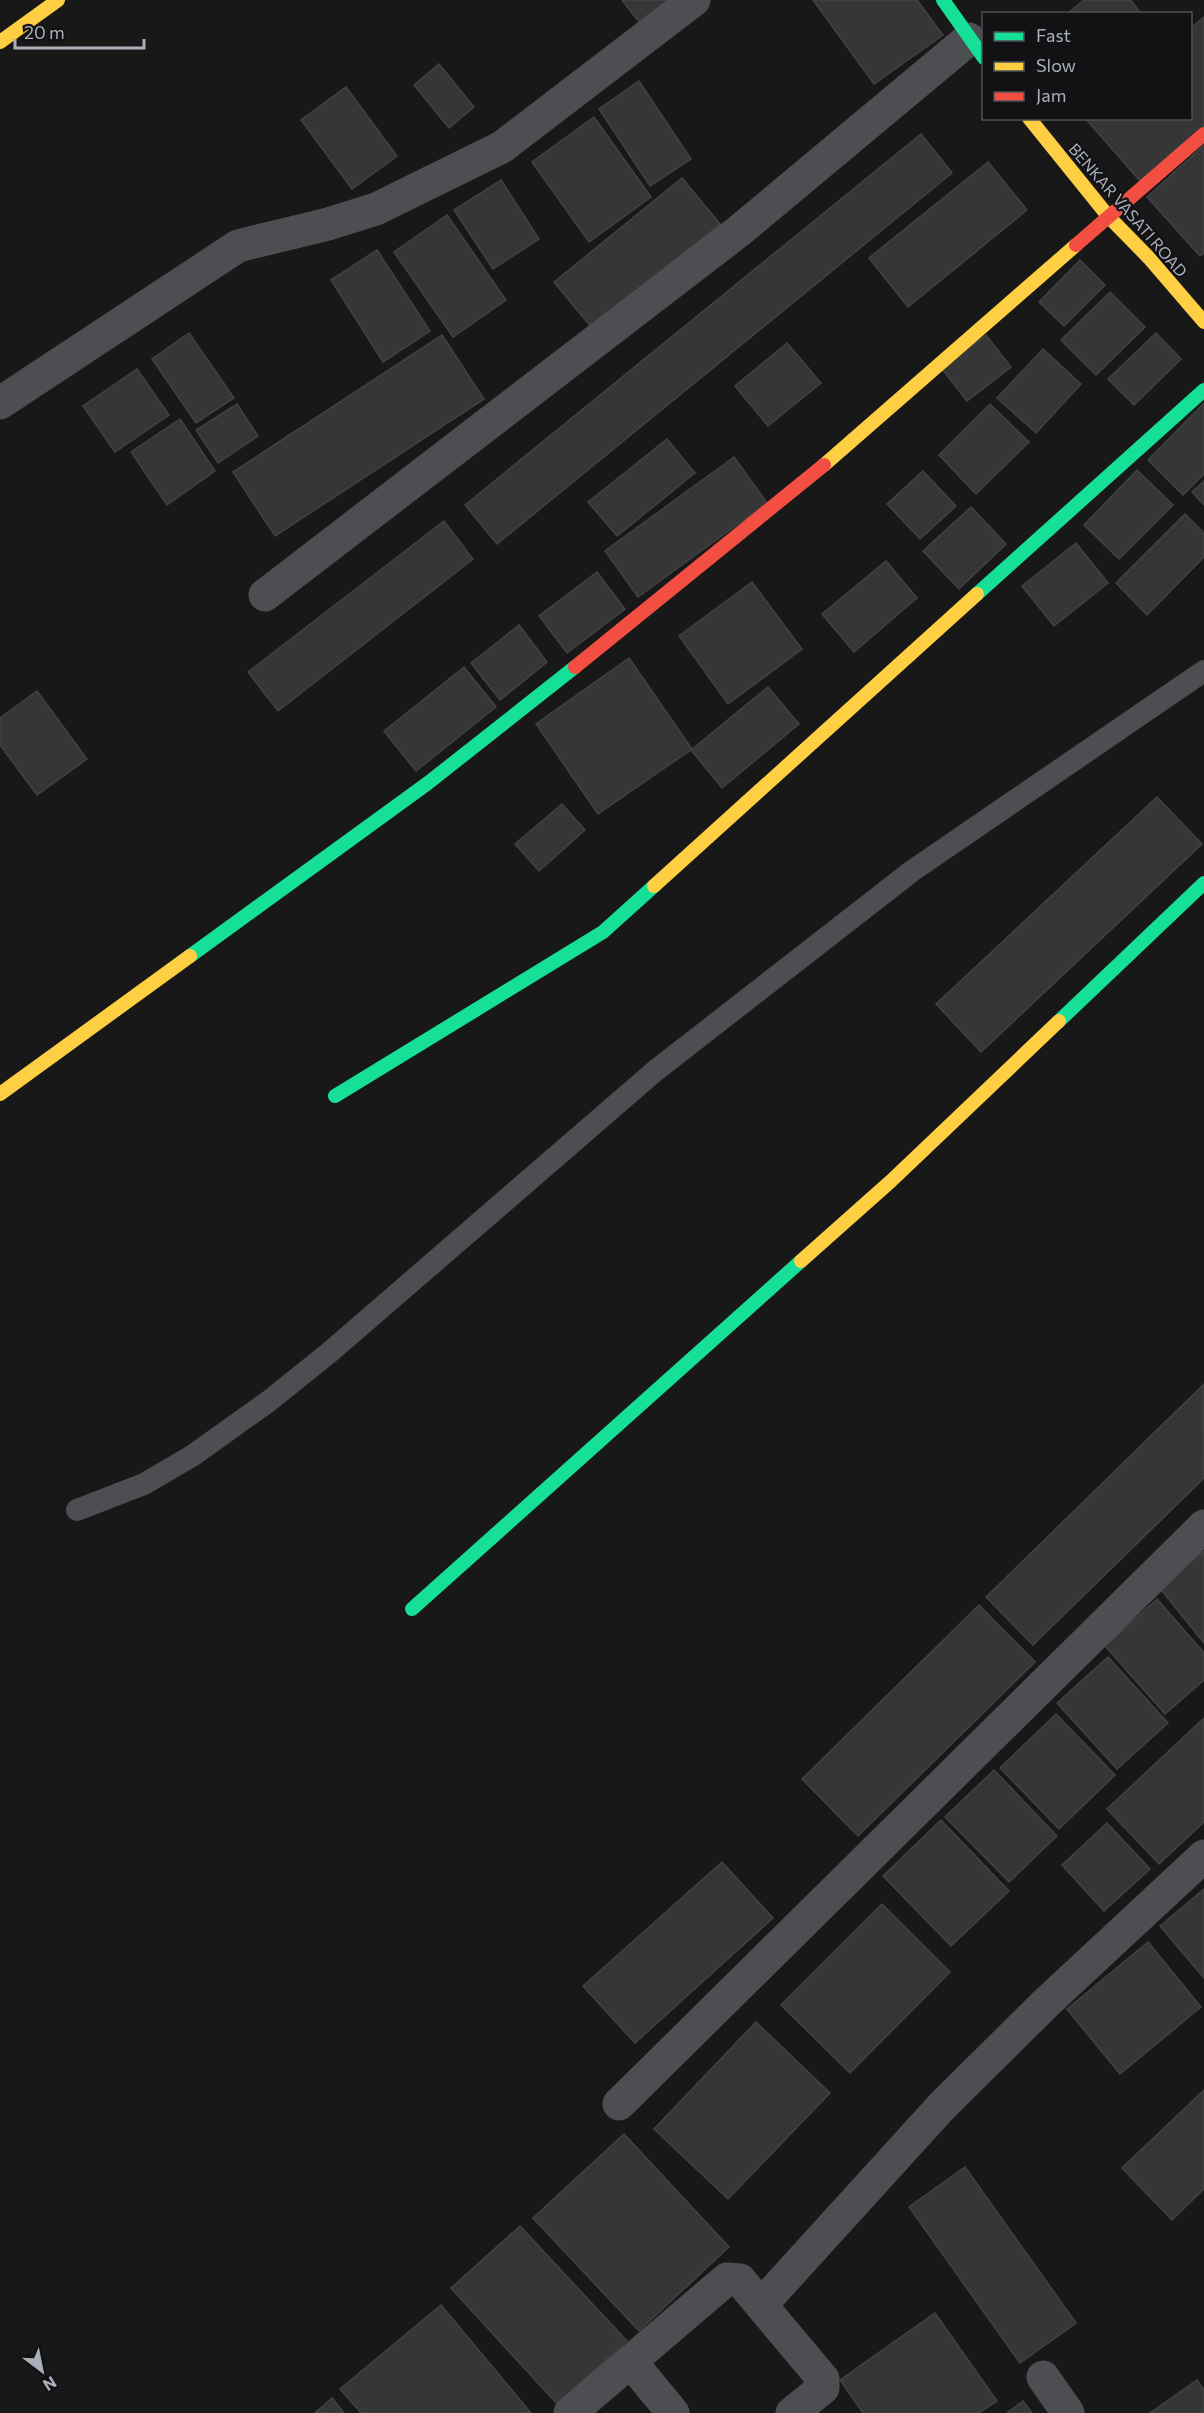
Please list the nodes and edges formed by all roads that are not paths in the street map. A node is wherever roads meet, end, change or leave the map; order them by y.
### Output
1 (58, 0) edge
2 (694, 0) edge
3 (943, 0) edge
4 (0, 42) edge
5 (976, 48) edge
6 (1031, 120) edge
7 (1204, 134) edge
8 (1108, 216) junction
9 (1204, 322) edge
10 (1204, 390) edge
11 (0, 403) edge
12 (265, 595) dead end
13 (1204, 671) edge
14 (1204, 883) edge
15 (0, 1094) edge
16 (335, 1096) dead end
17 (77, 1510) dead end
18 (1204, 1526) edge
19 (412, 1609) dead end
20 (1204, 1856) edge
21 (619, 2104) dead end
22 (761, 2305) junction
23 (631, 2362) junction
24 (1043, 2377) dead end
25 (570, 2413) edge
26 (673, 2413) edge
27 (792, 2413) edge
28 (1068, 2413) edge

1 - 4 street
2 - 11 street
3 - 5 street
5 - 12 street
6 - 8 street, BENKAR VASATI ROAD
7 - 8 street
8 - 9 street, BENKAR VASATI ROAD
8 - 15 street
10 - 16 street
13 - 17 lane
14 - 19 street
18 - 21 street
20 - 22 street
22 - 23 street
22 - 27 street
23 - 25 street
23 - 26 street
24 - 28 street

